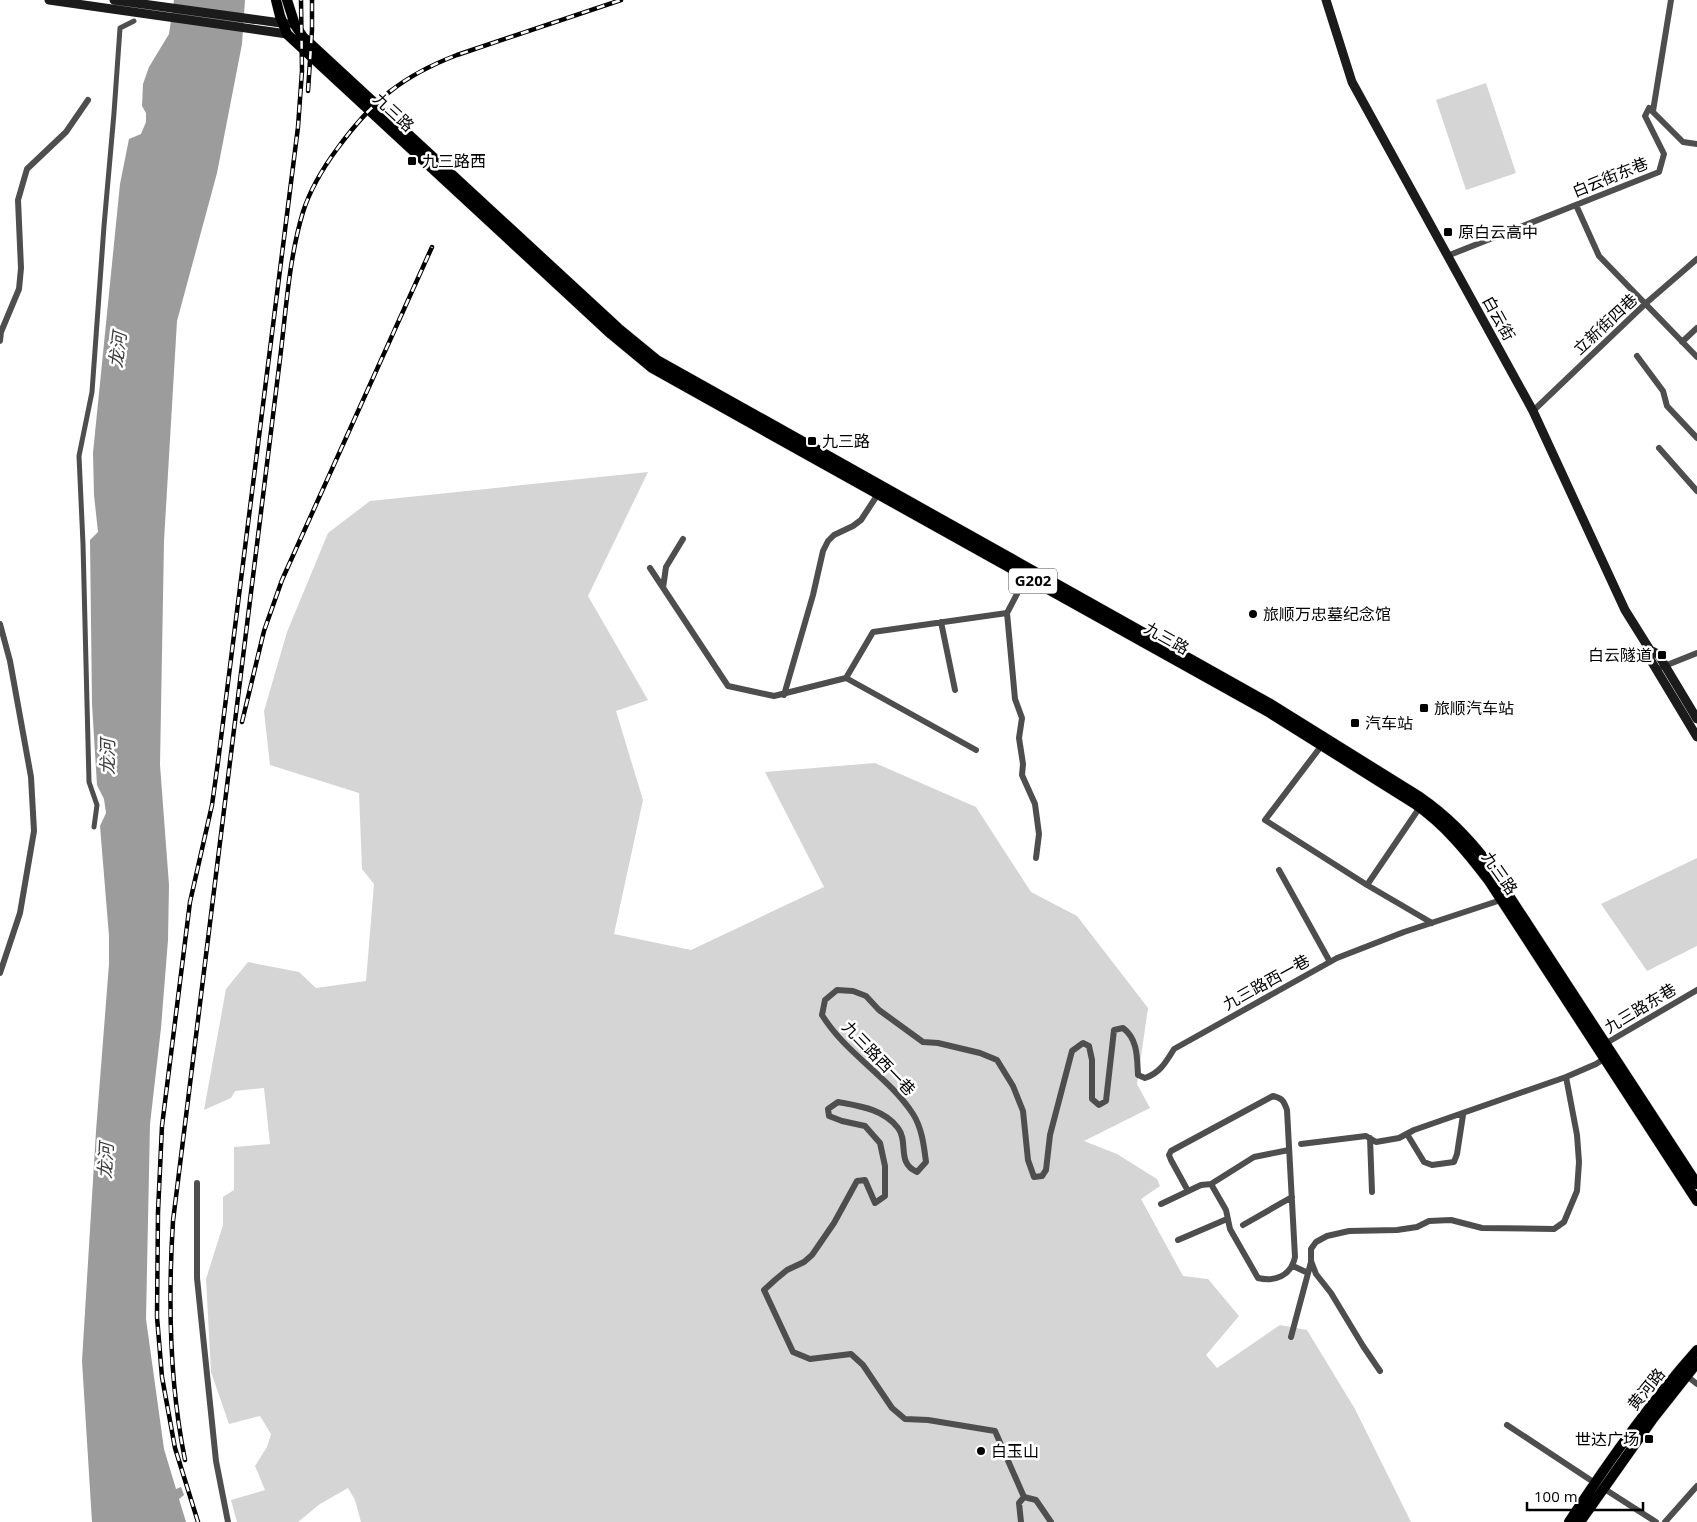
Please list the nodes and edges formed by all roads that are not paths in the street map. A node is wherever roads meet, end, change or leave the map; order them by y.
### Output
1 (49, 0) edge
2 (114, 0) edge
3 (276, 0) edge
4 (287, 0) edge
5 (1326, 0) edge
6 (1671, 0) edge
7 (168, 12) junction
8 (134, 21) dead end
9 (249, 23) junction
10 (283, 23) junction
11 (295, 25) junction
12 (287, 34) junction
13 (88, 100) dead end
14 (1653, 111) junction
15 (1697, 144) edge
16 (1576, 205) junction
17 (1448, 256) junction
18 (1697, 259) edge
19 (1645, 304) junction
20 (1697, 328) edge
21 (0, 341) edge
22 (1682, 342) junction
23 (1637, 356) dead end
24 (1697, 357) edge
25 (1533, 411) junction
26 (1697, 438) edge
27 (1659, 448) dead end
28 (881, 491) junction
29 (1697, 491) edge
30 (683, 539) dead end
31 (650, 568) dead end
32 (1028, 573) junction
33 (663, 588) junction
34 (1007, 613) junction
35 (941, 622) junction
36 (0, 624) edge
37 (1697, 653) edge
38 (1661, 668) junction
39 (846, 678) junction
40 (955, 690) dead end
41 (784, 695) junction
42 (1697, 720) edge
43 (1697, 737) edge
44 (1322, 745) junction
45 (976, 750) dead end
46 (1420, 807) junction
47 (94, 827) dead end
48 (1036, 858) dead end
49 (1280, 870) dead end
50 (1367, 885) junction
51 (1506, 898) junction
52 (1432, 923) junction
53 (1330, 962) junction
54 (0, 973) edge
55 (1697, 990) edge
56 (1602, 1046) junction
57 (1609, 1056) junction
58 (1566, 1077) junction
59 (1463, 1115) junction
60 (1407, 1134) junction
61 (1370, 1138) junction
62 (1301, 1144) dead end
63 (1289, 1150) junction
64 (197, 1183) dead end
65 (1211, 1184) junction
66 (1697, 1184) edge
67 (1188, 1191) junction
68 (1372, 1192) dead end
69 (1292, 1197) junction
70 (1697, 1201) edge
71 (1161, 1204) dead end
72 (1227, 1219) junction
73 (1243, 1224) dead end
74 (1178, 1240) dead end
75 (1311, 1261) junction
76 (1293, 1266) junction
77 (1308, 1273) junction
78 (1291, 1337) dead end
79 (1697, 1350) edge
80 (1697, 1363) edge
81 (1380, 1371) dead end
82 (1687, 1376) junction
83 (1697, 1384) edge
84 (1507, 1425) dead end
85 (1599, 1486) junction
86 (1697, 1486) edge
87 (1024, 1497) junction
88 (228, 1522) edge
89 (1021, 1522) edge
90 (1051, 1522) edge
91 (1569, 1522) edge
92 (1580, 1522) edge
93 (1656, 1522) edge
94 (1665, 1522) edge

1 - 7 main road
2 - 7 main road
3 - 10 highway, G202
4 - 11 highway, G202
5 - 17 main road, 白云街
6 - 14 street
7 - 9 main road
8 - 47 street
9 - 10 main road
9 - 12 main road
10 - 11 main road
10 - 12 highway, G202
11 - 12 highway
11 - 28 highway, 九三路 / G202
12 - 28 highway, 九三路 / G202
13 - 21 street
14 - 15 street
14 - 16 street, 白云街东巷
16 - 17 street, 白云街东巷
16 - 19 street
17 - 25 main road, 白云街
18 - 19 street, 立新街四巷
19 - 22 street
19 - 25 street, 立新街四巷
20 - 22 street
22 - 24 street
23 - 26 street
25 - 38 main road, 白云街
27 - 29 street
28 - 32 highway, 九三路 / G202
28 - 41 street
30 - 33 street
31 - 33 street
32 - 34 street
32 - 44 highway, 九三路 / G202
32 - 51 highway, 九三路 / G202
33 - 41 street
34 - 35 street
34 - 48 street
35 - 39 street
35 - 40 street
36 - 54 street
37 - 38 street
38 - 42 main road, 白云街
38 - 43 main road, 白云街
39 - 41 street
39 - 45 street
44 - 46 highway, 九三路 / G202
44 - 50 street
46 - 50 street
46 - 51 highway, 九三路 / G202
49 - 53 street
50 - 52 street
51 - 52 street, 九三路西一巷
51 - 56 highway, 九三路 / G202
52 - 53 street, 九三路西一巷
53 - 87 street, 九三路西一巷
55 - 56 street, 九三路东巷
56 - 57 highway, 九三路 / G202
57 - 58 street
57 - 66 highway, 九三路 / G202
57 - 70 highway, 九三路 / G202
58 - 59 street
58 - 75 street
59 - 60 street
59 - 60 street
60 - 61 street
61 - 62 street
61 - 68 street
63 - 65 street
63 - 67 street
63 - 69 street
64 - 88 street
65 - 67 street
65 - 72 street
67 - 71 street
69 - 73 street
69 - 76 street
72 - 74 street
72 - 76 street
75 - 77 street
75 - 81 street
76 - 77 street
77 - 78 street
79 - 85 highway, 黄河路
80 - 82 highway, 黄河路
82 - 83 street
82 - 85 highway, 黄河路
84 - 85 street
85 - 91 highway, 黄河路
85 - 92 highway, 黄河路
85 - 93 street
86 - 94 street
87 - 89 street
87 - 90 street

